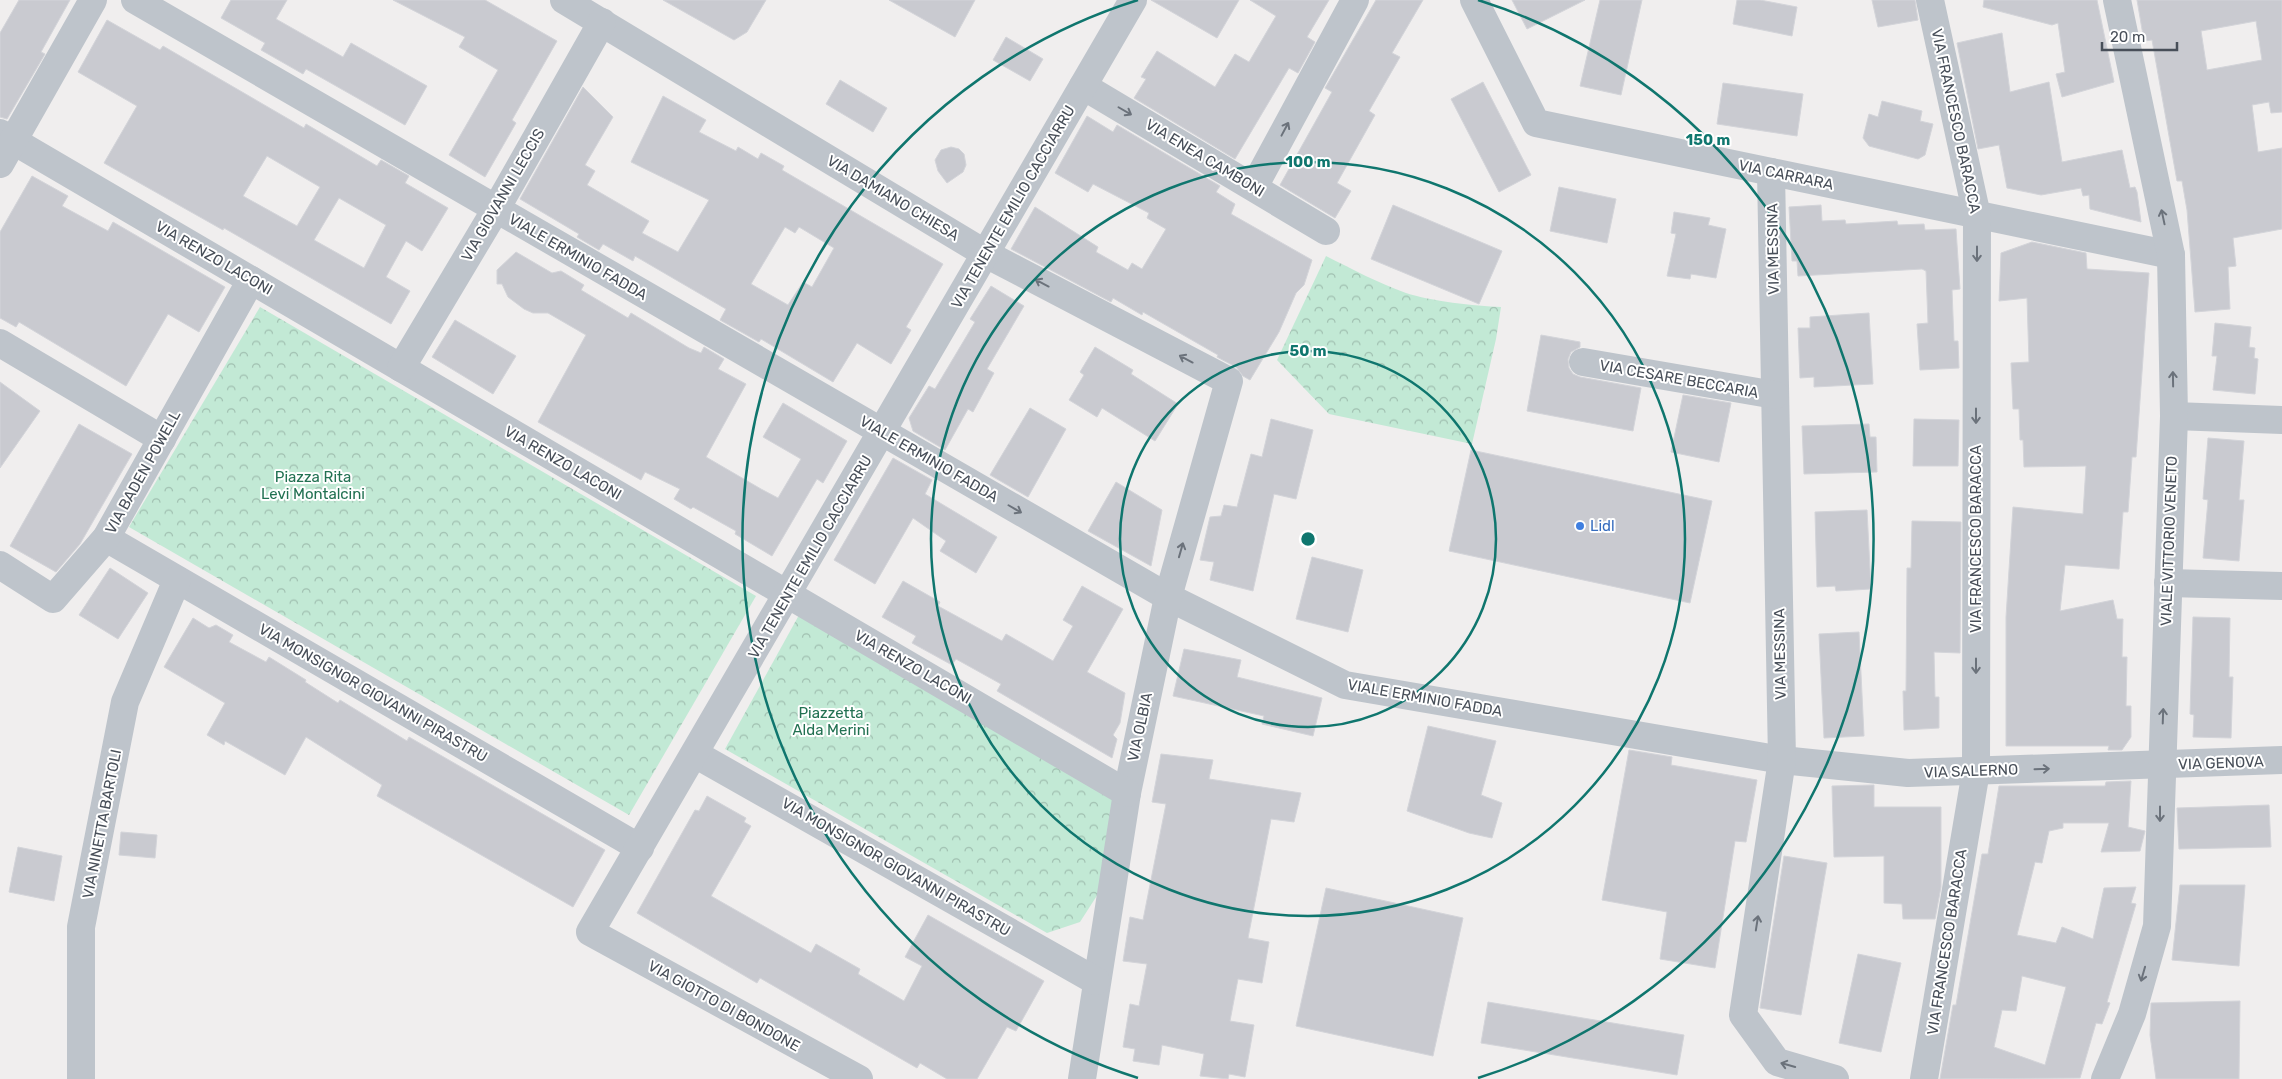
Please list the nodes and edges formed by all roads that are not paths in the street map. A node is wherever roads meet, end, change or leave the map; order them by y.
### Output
1 (92, 0) edge
2 (135, 0) edge
3 (564, 0) edge
4 (1133, 0) edge
5 (1355, 0) edge
6 (1474, 0) edge
7 (1930, 0) edge
8 (2117, 0) edge
9 (602, 22) junction
10 (1083, 86) junction
11 (4, 146) edge
12 (1771, 172) junction
13 (1254, 187) junction
14 (496, 209) junction
15 (1977, 216) junction
16 (1326, 231) dead end
17 (986, 254) junction
18 (2171, 255) junction
19 (251, 280) junction
20 (0, 343) edge
21 (1583, 362) dead end
22 (401, 368) junction
23 (1229, 381) joint
24 (1775, 395) junction
25 (2174, 416) junction
26 (2282, 420) edge
27 (882, 432) junction
28 (162, 439) junction
29 (106, 538) junction
30 (0, 565) edge
31 (177, 580) junction
32 (2168, 582) junction
33 (2282, 586) edge
34 (788, 595) junction
35 (1168, 597) junction
36 (695, 754) junction
37 (1782, 760) junction
38 (2282, 760) edge
39 (2161, 765) junction
40 (1976, 771) junction
41 (1127, 793) junction
42 (640, 848) junction
43 (590, 932) joint
44 (1096, 981) junction
45 (81, 1079) edge
46 (858, 1079) edge
47 (1082, 1079) edge
48 (1835, 1079) edge
49 (1924, 1079) edge
50 (2105, 1079) edge

1 - 11 street
2 - 14 street, VIALE ERMINIO FADDA
3 - 9 street, VIA DAMIANO CHIESA
4 - 10 street, VIA TENENTE EMILIO CACCIARRU
13 -> 5 street
6 - 12 street, VIA CARRARA
7 - 15 street, VIA FRANCESCO BARACCA
18 -> 8 street, VIALE VITTORIO VENETO
9 - 14 street, VIA GIOVANNI LECCIS
9 - 17 street, VIA DAMIANO CHIESA
10 -> 13 street, VIA ENEA CAMBONI
10 - 17 street, VIA TENENTE EMILIO CACCIARRU
11 - 19 street, VIA RENZO LACONI
12 - 15 street, VIA CARRARA
12 - 24 street, VIA MESSINA
13 - 16 street, VIA ENEA CAMBONI
14 - 22 street, VIA GIOVANNI LECCIS
14 - 27 street, VIALE ERMINIO FADDA
15 - 18 street, VIA CARRARA
15 -> 40 street, VIA FRANCESCO BARACCA
23 -> 17 street, VIA DAMIANO CHIESA
17 - 27 street, VIA TENENTE EMILIO CACCIARRU
25 -> 18 street, VIALE VITTORIO VENETO
19 - 22 street, VIA RENZO LACONI
19 - 28 street, VIA BADEN POWELL
20 - 28 street
21 - 24 street, VIA CESARE BECCARIA
22 - 34 street, VIA RENZO LACONI
35 -> 23 street, VIA OLBIA
24 - 37 street, VIA MESSINA
25 - 26 street
25 - 32 street, VIALE VITTORIO VENETO
27 - 34 street, VIA TENENTE EMILIO CACCIARRU
27 -> 35 street, VIALE ERMINIO FADDA
28 - 29 street, VIA BADEN POWELL
29 - 30 street, VIA BADEN POWELL
29 - 31 street, VIA MONSIGNOR GIOVANNI PIRASTRU
31 - 42 street, VIA MONSIGNOR GIOVANNI PIRASTRU
31 - 45 street, VIA NINETTA BARTOLI
32 - 33 street
39 -> 32 street, VIALE VITTORIO VENETO
34 - 36 street, VIA TENENTE EMILIO CACCIARRU
34 - 41 street, VIA RENZO LACONI
35 - 37 street, VIALE ERMINIO FADDA
35 - 41 street, VIA OLBIA
36 - 42 street, VIA TENENTE EMILIO CACCIARRU
36 - 44 street, VIA MONSIGNOR GIOVANNI PIRASTRU
37 - 40 street, VIA SALERNO
48 -> 37 street, VIA MESSINA
38 - 39 street, VIA GENOVA
40 -> 39 street, VIA SALERNO
39 -> 50 street, VIALE VITTORIO VENETO
40 - 49 street, VIA FRANCESCO BARACCA
41 - 44 street, VIA OLBIA
42 - 43 street, VIA TENENTE EMILIO CACCIARRU
43 - 46 street, VIA GIOTTO DI BONDONE
44 - 47 street, VIA OLBIA

